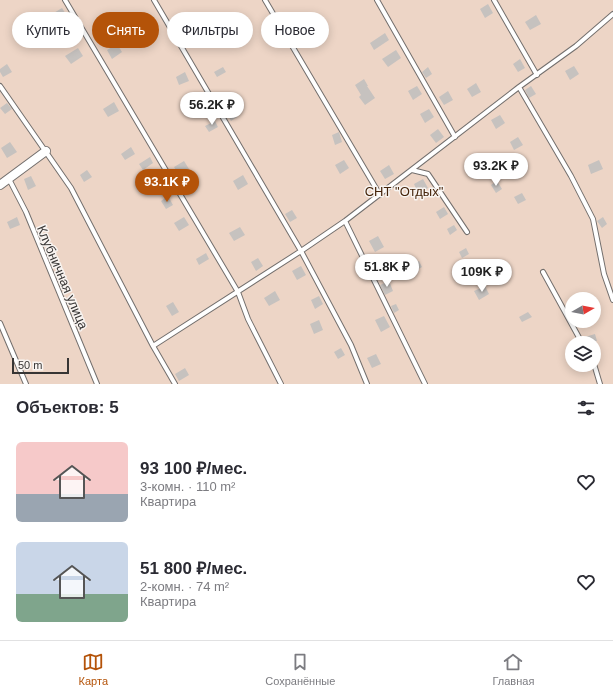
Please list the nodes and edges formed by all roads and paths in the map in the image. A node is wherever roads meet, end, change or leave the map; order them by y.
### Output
1 (65, 0) edge
2 (154, 0) edge
3 (264, 0) edge
4 (377, 0) edge
5 (494, 0) edge
6 (613, 14) edge
7 (538, 75) junction
8 (0, 86) edge
9 (519, 87) junction
10 (455, 137) junction
11 (46, 151) junction
12 (412, 170) junction
13 (9, 178) junction
14 (0, 186) edge
15 (380, 195) junction
16 (345, 221) junction
17 (467, 232) dead end
18 (301, 252) junction
19 (543, 272) dead end
20 (238, 292) junction
21 (613, 300) edge
22 (0, 323) edge
23 (578, 336) edge
24 (153, 346) junction
25 (596, 372) edge
26 (26, 384) edge
27 (97, 384) edge
28 (175, 384) edge
29 (280, 384) edge
30 (367, 384) edge
31 (425, 384) edge
32 (600, 384) edge

1 - 20 lane
2 - 18 lane
3 - 15 lane
4 - 10 lane
5 - 7 lane
6 - 7 lane
7 - 9 lane
8 - 11 lane
9 - 10 lane
9 - 21 lane
10 - 12 lane
11 - 13 street
11 - 24 lane
12 - 15 lane
12 - 17 lane
13 - 14 street
13 - 27 lane, Клубничная улица
15 - 16 lane
16 - 18 lane
16 - 31 lane
18 - 20 lane
18 - 30 lane
19 - 23 lane
20 - 24 lane
20 - 29 lane
22 - 26 lane
24 - 28 lane
25 - 32 lane

